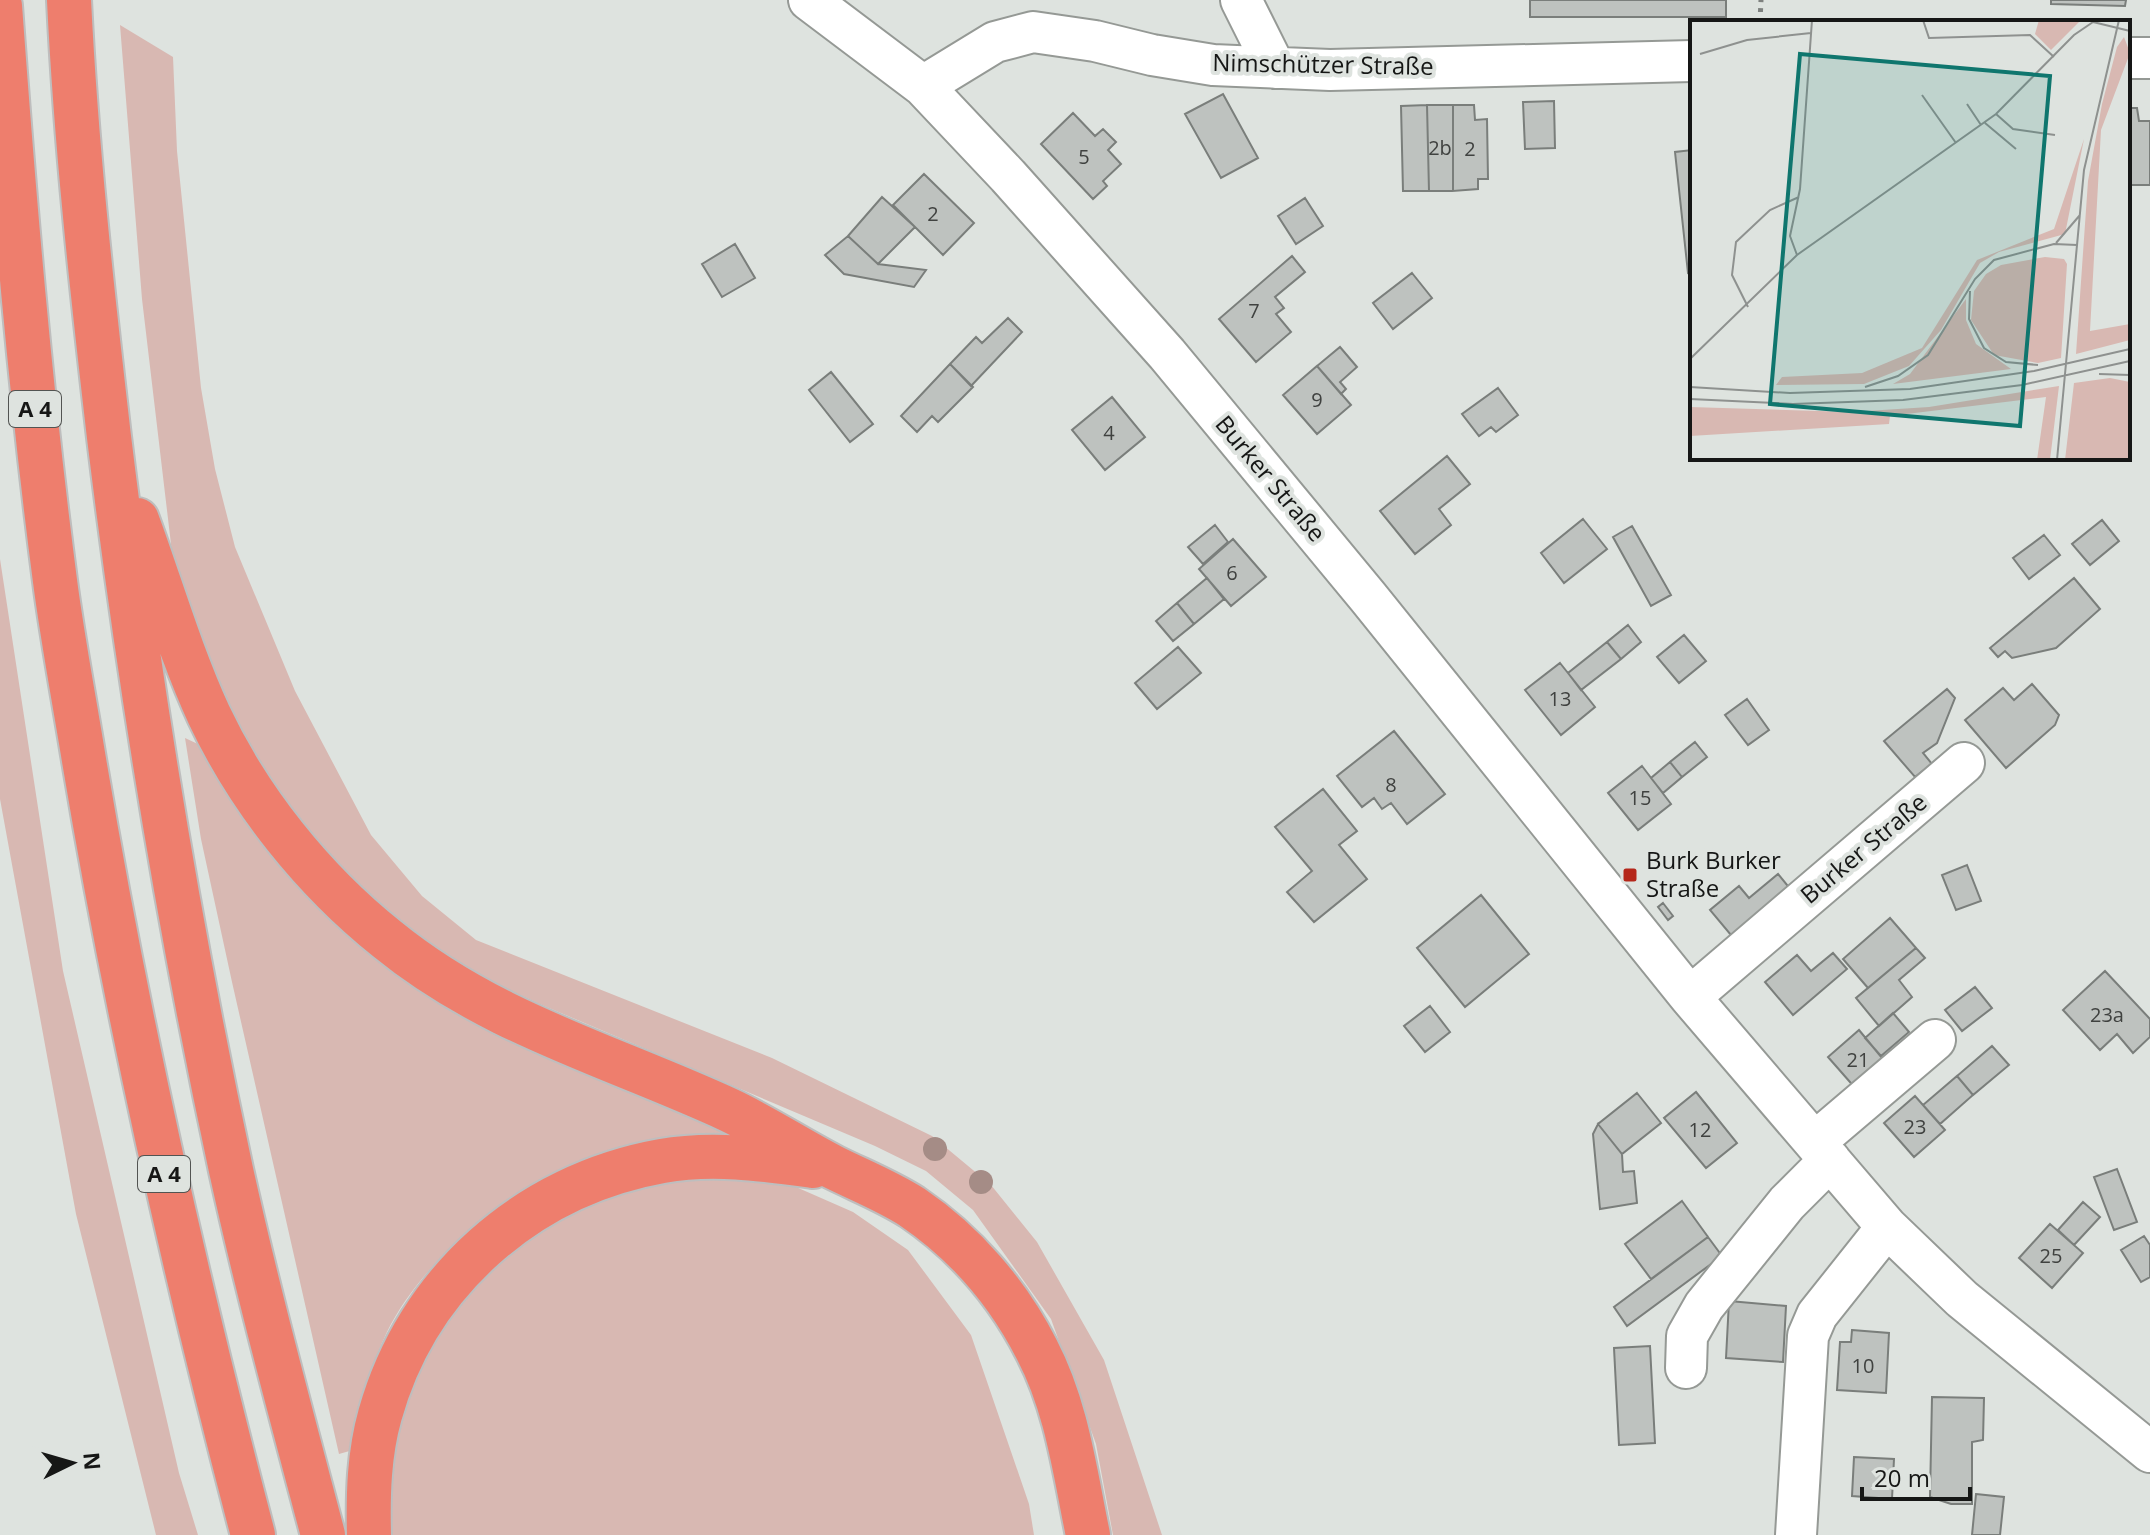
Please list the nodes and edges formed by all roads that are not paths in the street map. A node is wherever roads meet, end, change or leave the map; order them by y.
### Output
1 (69, 0) edge
2 (809, 0) edge
3 (1241, 0) edge
4 (0, 6) edge
5 (1690, 61) edge
6 (1275, 68) junction
7 (923, 86) junction
8 (110, 447) junction
9 (1964, 763) dead end
10 (1690, 997) junction
11 (1935, 1040) dead end
12 (1822, 1151) junction
13 (836, 1168) junction
14 (1887, 1227) junction
15 (1686, 1368) dead end
16 (2150, 1452) edge
17 (253, 1535) edge
18 (323, 1535) edge
19 (369, 1535) edge
20 (1088, 1535) edge
21 (1796, 1535) edge

1 - 8 highway
2 - 7 street, Burker Straße
3 - 6 street
4 - 17 highway, A 4
5 - 6 street, Nimschützer Straße
6 - 7 street, Nimschützer Straße
7 - 10 street, Burker Straße
8 - 13 highway
8 - 18 highway
9 - 10 street, Burker Straße
10 - 12 street, Burker Straße
11 - 12 street
12 - 14 street, Burker Straße
12 - 15 street
13 - 19 highway
13 - 20 highway
14 - 16 street, Burker Straße
14 - 21 street

